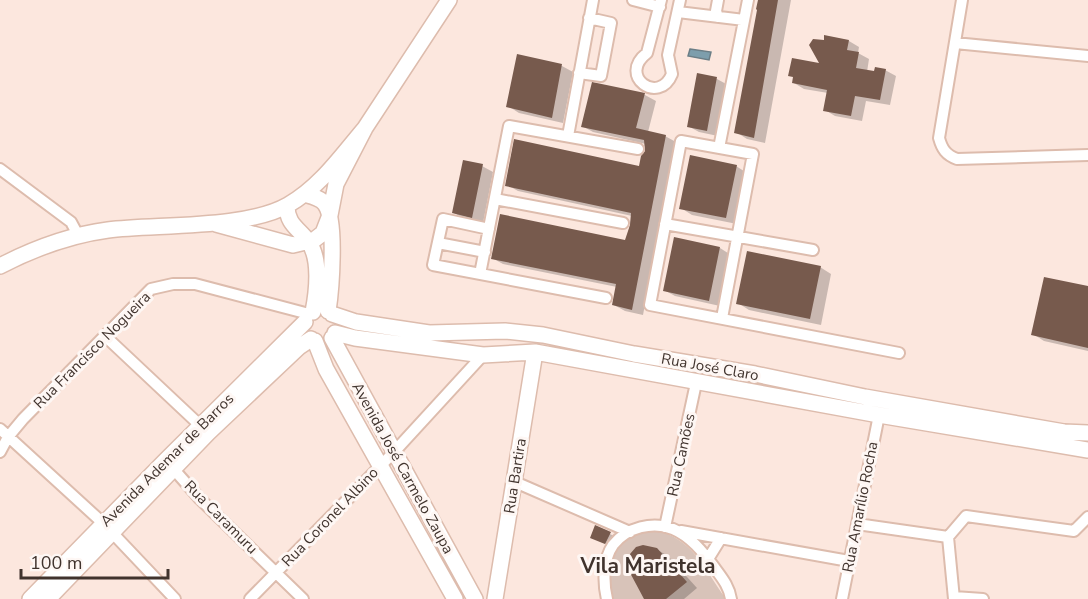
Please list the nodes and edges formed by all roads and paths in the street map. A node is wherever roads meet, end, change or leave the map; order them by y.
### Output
1 (449, 0) edge
2 (593, 0) edge
3 (633, 0) edge
4 (680, 0) edge
5 (718, 0) edge
6 (748, 0) edge
7 (962, 0) edge
8 (661, 3) edge
9 (678, 12) junction
10 (718, 17) junction
11 (589, 18) junction
12 (744, 20) junction
13 (955, 44) junction
14 (1088, 56) edge
15 (579, 73) junction
16 (365, 128) junction
17 (568, 136) junction
18 (718, 148) junction
19 (638, 149) dead end
20 (1088, 155) edge
21 (0, 169) edge
22 (304, 194) junction
23 (495, 200) junction
24 (287, 206) junction
25 (330, 215) junction
26 (208, 222) junction
27 (623, 223) dead end
28 (665, 224) junction
29 (489, 229) junction
30 (78, 235) junction
31 (737, 237) junction
32 (309, 242) junction
33 (438, 243) junction
34 (813, 250) dead end
35 (484, 252) junction
36 (0, 266) edge
37 (480, 274) junction
38 (606, 298) dead end
39 (317, 314) junction
40 (722, 318) junction
41 (105, 336) junction
42 (334, 336) junction
43 (313, 340) junction
44 (534, 352) junction
45 (899, 353) dead end
46 (483, 355) junction
47 (696, 383) junction
48 (879, 415) junction
49 (0, 429) edge
50 (204, 429) junction
51 (1088, 433) edge
52 (8, 437) junction
53 (1088, 450) edge
54 (0, 452) edge
55 (394, 452) junction
56 (170, 465) junction
57 (380, 466) junction
58 (515, 482) junction
59 (857, 524) junction
60 (1086, 524) edge
61 (669, 528) junction
62 (108, 529) junction
63 (630, 532) junction
64 (948, 537) junction
65 (721, 538) junction
66 (708, 559) junction
67 (849, 561) junction
68 (276, 572) junction
69 (496, 591) edge
70 (472, 593) edge
71 (954, 598) edge
72 (30, 599) edge
73 (48, 599) edge
74 (175, 599) edge
75 (250, 599) edge
76 (303, 599) edge
77 (455, 599) edge
78 (607, 599) edge
79 (731, 599) edge
80 (842, 599) edge
81 (983, 599) edge

1 - 16 street
2 - 11 street
3 - 8 street
4 - 9 street
5 - 10 street
6 - 12 street
7 - 13 street
8 - 9 street
9 - 10 street
10 - 12 street
11 - 15 street
11 - 15 street
12 - 18 street
13 - 14 street
13 - 20 street
15 - 17 street
16 - 22 street
16 - 25 street
17 - 19 street
17 - 23 street
18 - 28 street
18 - 31 street
21 - 30 street
22 - 24 street
22 - 25 street
23 - 27 street
23 - 29 street
24 - 26 street
24 - 32 street
25 - 32 street
25 - 39 street
26 - 30 street
26 - 32 street
28 - 31 street
28 - 40 street
29 - 33 street
29 - 35 street
30 - 36 street
31 - 34 street
31 - 40 street
32 - 39 street
33 - 35 street
33 - 37 street
35 - 37 street
37 - 38 street
39 - 41 street, Rua Francisco Nogueira
39 - 42 street
39 - 43 street
39 - 50 street, Avenida Ademar de Barros
39 - 51 street, Rua José Claro
40 - 45 street
41 - 50 street
41 - 52 street, Rua Francisco Nogueira
42 - 43 street
42 - 46 street, Rua José Claro
42 - 55 street, Avenida José Carmelo Zaupa
43 - 50 street, Avenida Ademar de Barros
43 - 57 street, Avenida José Carmelo Zaupa
44 - 46 street, Rua José Claro
44 - 47 street, Rua José Claro
44 - 58 street, Rua Bartira
46 - 55 street, Rua Coronel Albino
47 - 48 street, Rua José Claro
47 - 61 street, Rua Camões
48 - 53 street, Rua José Claro
48 - 59 street, Rua Amarílio Rocha
49 - 52 street
50 - 56 street, Avenida Ademar de Barros
52 - 54 street, Rua Francisco Nogueira
52 - 62 street
55 - 57 street, Rua Coronel Albino
55 - 70 street, Avenida José Carmelo Zaupa
56 - 62 street, Avenida Ademar de Barros
56 - 68 street, Rua Caramuru
57 - 68 street, Rua Coronel Albino
57 - 77 street, Avenida José Carmelo Zaupa
58 - 63 street
58 - 69 street, Rua Bartira
59 - 64 street
59 - 67 street, Rua Amarílio Rocha
60 - 64 street
61 - 63 street
61 - 65 street
61 - 66 street
62 - 72 street, Avenida Ademar de Barros
62 - 73 street, Avenida Ademar de Barros
62 - 74 street
63 - 78 street
64 - 71 street
65 - 66 street
65 - 67 street
66 - 79 street
67 - 80 street, Rua Amarílio Rocha
68 - 75 street, Rua Coronel Albino
68 - 76 street, Rua Caramuru
69 - 70 street
71 - 81 street

